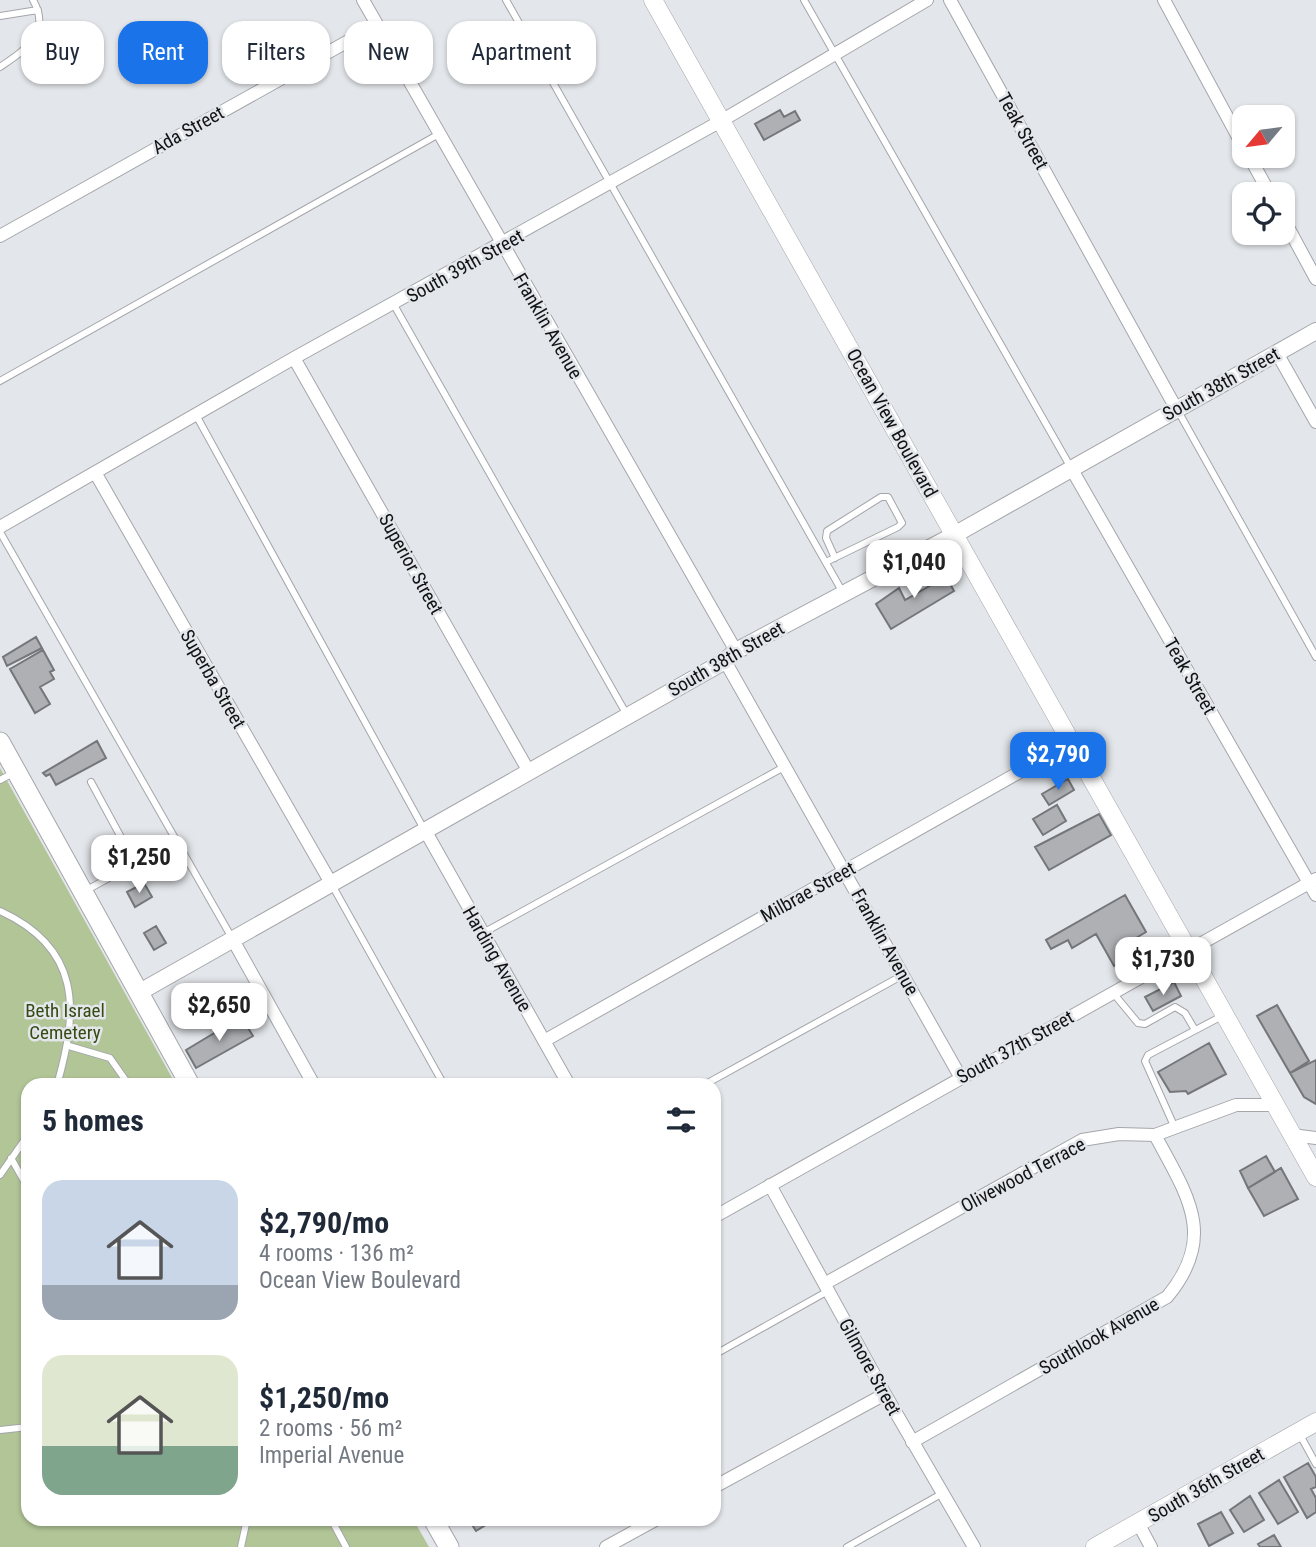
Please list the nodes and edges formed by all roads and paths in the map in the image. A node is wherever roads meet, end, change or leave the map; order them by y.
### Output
1 (33, 0) edge
2 (363, 0) edge
3 (506, 0) edge
4 (653, 0) edge
5 (804, 0) edge
6 (927, 0) edge
7 (950, 0) edge
8 (1164, 0) edge
9 (38, 10) junction
10 (0, 16) edge
11 (375, 21) edge
12 (344, 43) edge
13 (834, 53) junction
14 (0, 66) edge
15 (411, 84) edge
16 (721, 121) junction
17 (1232, 126) edge
18 (439, 134) junction
19 (610, 184) junction
20 (0, 236) edge
21 (1295, 240) edge
22 (502, 245) junction
23 (1316, 279) edge
24 (394, 305) junction
25 (1316, 331) edge
26 (1277, 353) junction
27 (294, 358) junction
28 (0, 381) edge
29 (1177, 410) junction
30 (196, 415) junction
31 (1316, 422) edge
32 (1071, 468) junction
33 (96, 474) junction
34 (0, 530) edge
35 (954, 535) junction
36 (835, 558) junction
37 (826, 562) junction
38 (844, 593) junction
39 (730, 656) junction
40 (1316, 657) edge
41 (627, 715) junction
42 (0, 742) edge
43 (1071, 743) junction
44 (785, 766) junction
45 (528, 770) junction
46 (8, 776) edge
47 (91, 782) dead end
48 (426, 832) junction
49 (845, 871) junction
50 (331, 883) junction
51 (1313, 886) edge
52 (83, 891) junction
53 (0, 911) edge
54 (483, 933) junction
55 (233, 940) junction
56 (1188, 950) junction
57 (903, 975) junction
58 (1113, 992) junction
59 (138, 993) junction
60 (1224, 1015) junction
61 (1195, 1030) junction
62 (544, 1041) junction
63 (69, 1046) junction
64 (59, 1078) edge
65 (124, 1078) edge
66 (186, 1078) edge
67 (310, 1078) edge
68 (440, 1078) edge
69 (565, 1078) edge
70 (717, 1078) edge
71 (961, 1078) junction
72 (1275, 1105) junction
73 (1175, 1128) junction
74 (1155, 1135) junction
75 (1293, 1135) junction
76 (1316, 1138) edge
77 (21, 1144) edge
78 (11, 1158) junction
79 (0, 1175) edge
80 (21, 1176) edge
81 (1316, 1177) edge
82 (770, 1185) junction
83 (721, 1213) edge
84 (827, 1287) junction
85 (721, 1351) edge
86 (885, 1394) junction
87 (1316, 1422) edge
88 (21, 1428) edge
89 (0, 1430) edge
90 (1298, 1432) junction
91 (912, 1442) junction
92 (1316, 1464) edge
93 (721, 1484) edge
94 (943, 1493) junction
95 (1138, 1523) junction
96 (246, 1526) edge
97 (335, 1526) edge
98 (437, 1526) edge
99 (644, 1526) edge
100 (241, 1547) edge
101 (346, 1547) edge
102 (449, 1547) edge
103 (606, 1547) edge
104 (847, 1547) edge
105 (974, 1547) edge
106 (1095, 1547) edge
107 (1151, 1547) edge

1 - 9 lane
2 - 11 street, Franklin Avenue
3 - 19 lane
4 - 16 main road, Ocean View Boulevard
5 - 13 lane
6 - 13 street, South 39th Street
7 - 29 street, Teak Street
8 - 17 street
9 - 10 lane
9 - 14 lane
12 - 20 street, Ada Street
13 - 16 street, South 39th Street
13 - 32 lane
15 - 18 street, Franklin Avenue
16 - 19 street, South 39th Street
16 - 35 main road, Ocean View Boulevard
18 - 22 street, Franklin Avenue
18 - 28 lane
19 - 22 street, South 39th Street
19 - 37 lane
21 - 23 street
22 - 24 street, South 39th Street
22 - 39 street, Franklin Avenue
24 - 27 street, South 39th Street
24 - 41 lane
25 - 26 street, South 38th Street
26 - 29 street, South 38th Street
26 - 31 street
27 - 30 street, South 39th Street
27 - 45 street, Superior Street
29 - 32 street, South 38th Street
29 - 40 lane
30 - 33 street, South 39th Street
30 - 48 lane
32 - 35 street, South 38th Street
32 - 51 street, Teak Street
33 - 34 street, South 39th Street
33 - 50 street, Superba Street
34 - 55 lane
35 - 38 street, South 38th Street
35 - 43 main road, Ocean View Boulevard
36 - 36 lane
36 - 37 lane
37 - 38 lane
38 - 39 street, South 38th Street
39 - 41 street, South 38th Street
39 - 44 street, Franklin Avenue
41 - 45 street, South 38th Street
42 - 46 main road
43 - 49 street, Milbrae Street
43 - 56 main road, Ocean View Boulevard
44 - 49 street, Franklin Avenue
44 - 54 lane
45 - 48 street, South 38th Street
46 - 52 main road
47 - 52 lane
48 - 50 street, South 38th Street
48 - 54 street, Harding Avenue
49 - 57 street, Franklin Avenue
49 - 62 street, Milbrae Street
50 - 55 street, South 38th Street
50 - 68 lane
51 - 56 street, South 37th Street
52 - 59 main road
53 - 63 lane
54 - 62 street, Harding Avenue
55 - 59 street, South 38th Street
55 - 67 street
56 - 58 street, South 37th Street
56 - 60 main road, Ocean View Boulevard
57 - 70 lane
57 - 71 street, Franklin Avenue
58 - 61 lane
58 - 71 street, South 37th Street
59 - 66 main road
60 - 61 lane
60 - 72 main road, Ocean View Boulevard
61 - 73 lane
62 - 69 street, Harding Avenue
63 - 64 lane
63 - 65 lane
71 - 82 street, South 37th Street
72 - 73 street, Olivewood Terrace
72 - 75 main road, Ocean View Boulevard
73 - 74 street, Olivewood Terrace
74 - 84 street, Olivewood Terrace
74 - 91 street, Southlook Avenue
75 - 76 street
75 - 81 main road, Ocean View Boulevard
77 - 78 lane
78 - 79 lane
78 - 80 lane
82 - 83 street, South 37th Street
82 - 84 street, Gilmore Street
84 - 85 lane
84 - 86 street, Gilmore Street
86 - 91 street, Gilmore Street
86 - 93 street
87 - 90 main road, South 36th Street
88 - 89 lane
90 - 92 lane
90 - 95 main road, South 36th Street
91 - 94 street, Gilmore Street
94 - 104 lane
94 - 105 street, Gilmore Street
95 - 106 main road, South 36th Street
95 - 107 street
96 - 100 lane
97 - 101 lane
98 - 102 main road
99 - 103 street

